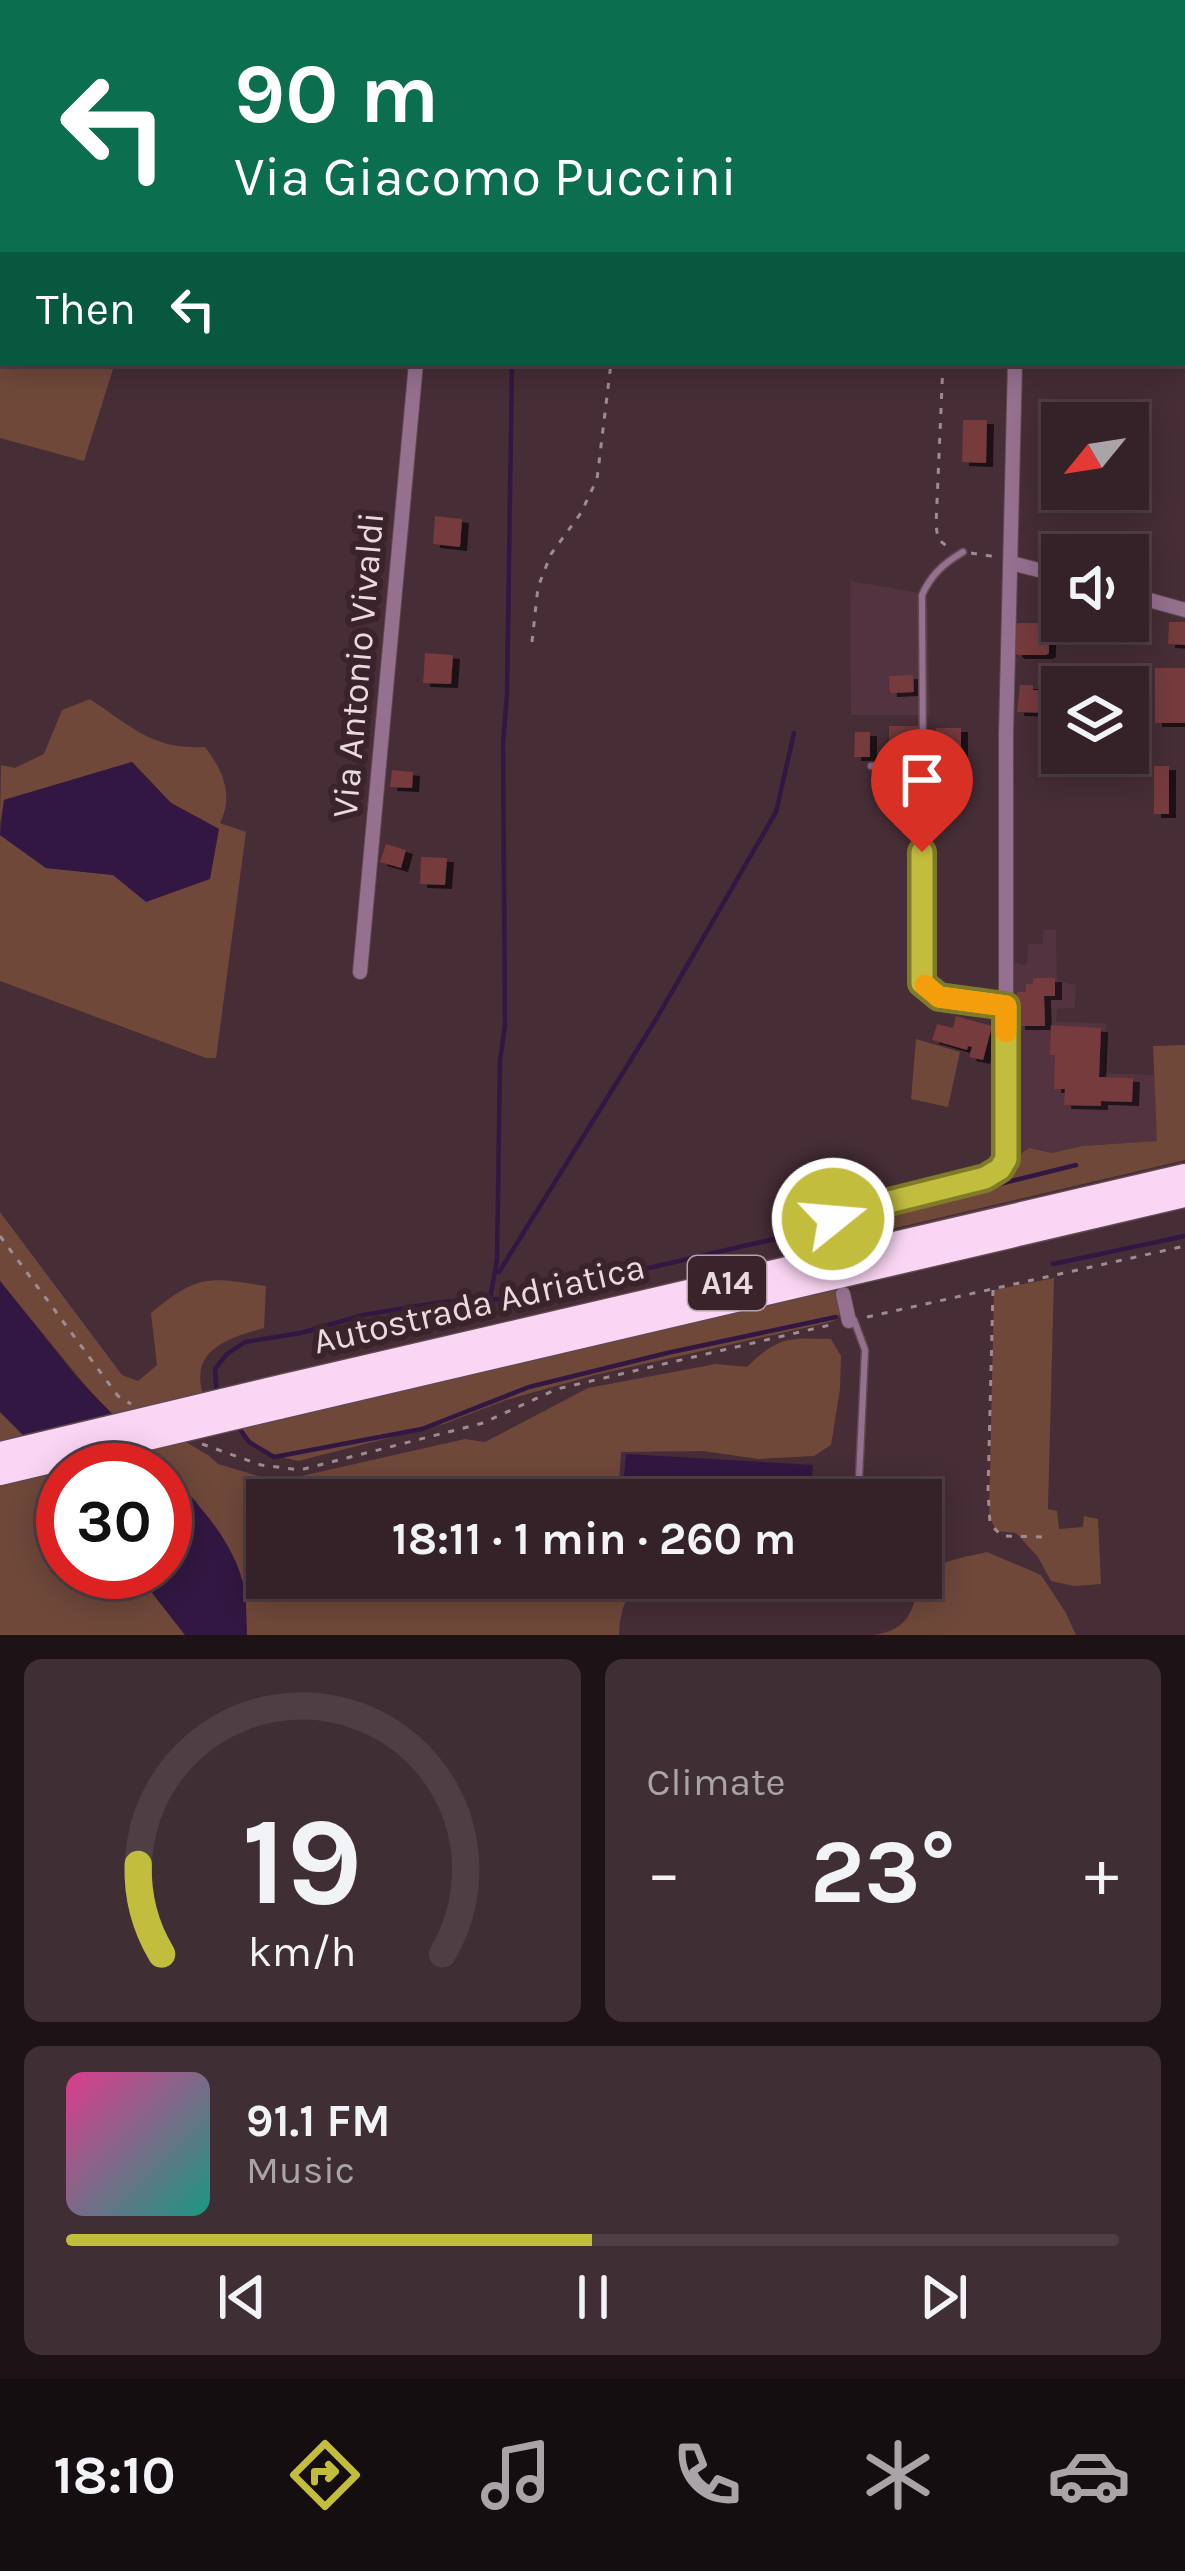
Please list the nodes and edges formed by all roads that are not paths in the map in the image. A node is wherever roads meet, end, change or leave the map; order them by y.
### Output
1 (416, 366) edge
2 (1015, 366) edge
3 (963, 552) road end
4 (1011, 561) junction
5 (1041, 570) edge
6 (1149, 600) edge
7 (1185, 610) edge
8 (923, 765) junction
9 (871, 766) dead end
10 (360, 972) dead end
11 (1006, 1006) junction
12 (1185, 1176) edge
13 (1185, 1195) edge
14 (833, 1245) dead end
15 (843, 1294) dead end
16 (851, 1320) joint
17 (274, 1399) junction
18 (0, 1454) edge
19 (0, 1473) edge
20 (859, 1479) edge

1 - 10 street, Via Antonio Vivaldi
2 - 4 street
3 - 8 lane
4 - 5 street
4 - 11 street
6 - 7 street
8 - 9 lane
8 - 11 lane
11 - 14 street
12 - 17 highway, Autostrada Adriatica / A14
13 - 17 highway, Autostrada Adriatica / A14
15 - 16 street
16 - 20 lane
17 - 18 highway, Autostrada Adriatica / A14, bridge
17 - 19 highway, Autostrada Adriatica / A14, bridge

